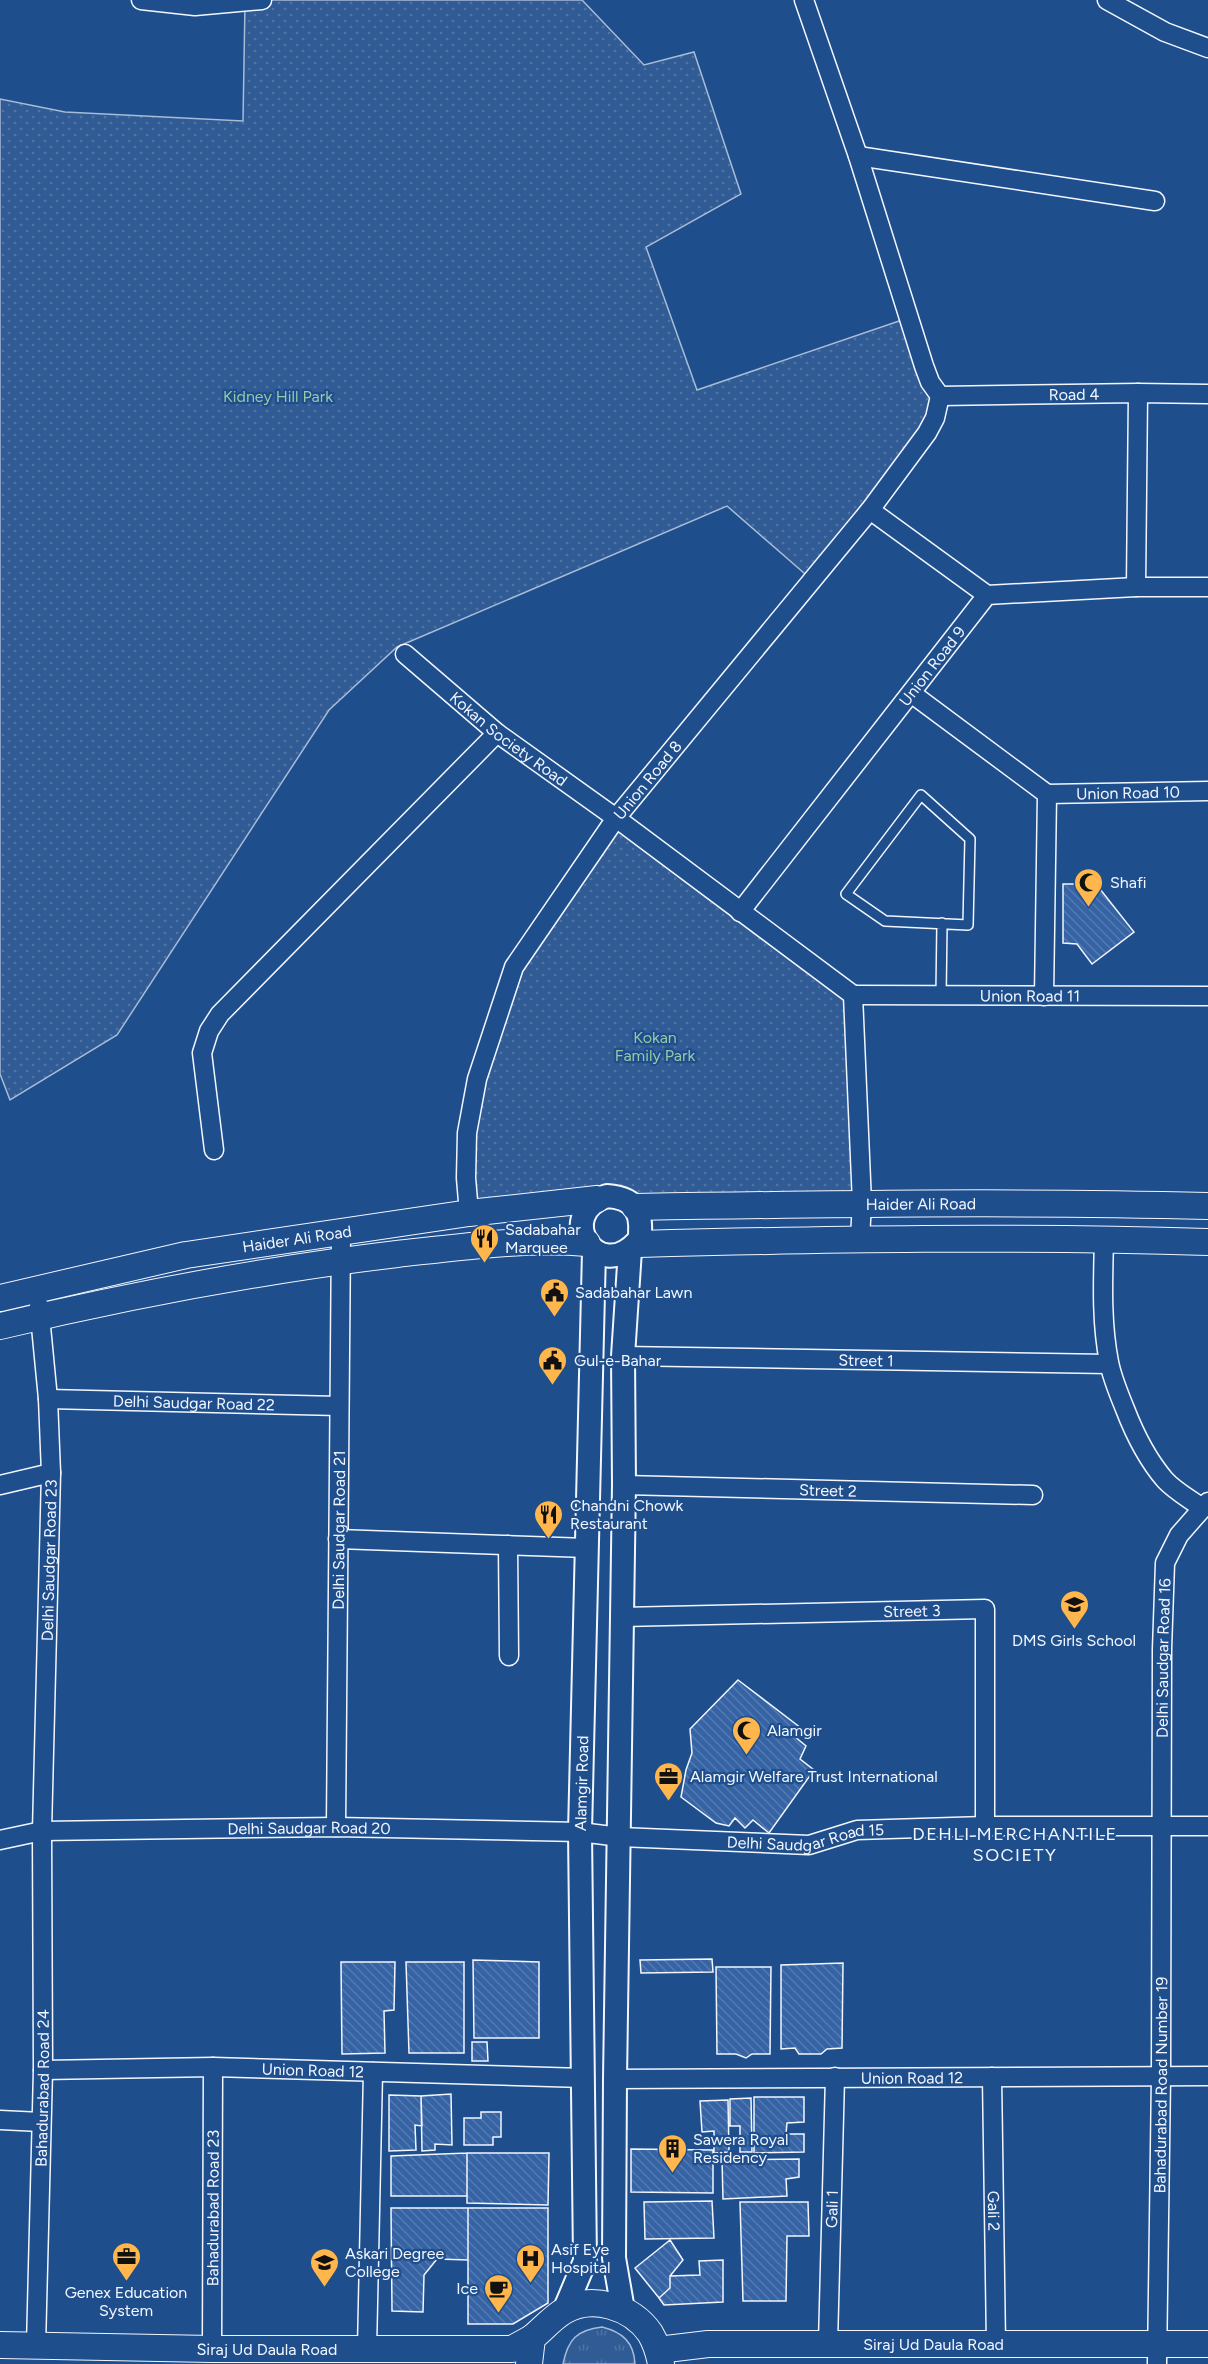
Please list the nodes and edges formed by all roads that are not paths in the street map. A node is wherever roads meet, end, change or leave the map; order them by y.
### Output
1 (141, 0) edge
2 (262, 0) edge
3 (804, 0) edge
4 (1107, 0) edge
5 (1208, 48) edge
6 (858, 156) junction
7 (1155, 201) dead end
8 (1138, 393) junction
9 (1208, 394) edge
10 (940, 396) junction
11 (870, 510) junction
12 (1136, 587) junction
13 (1208, 587) edge
14 (987, 595) junction
15 (405, 654) dead end
16 (911, 693) junction
17 (497, 733) junction
18 (1208, 791) edge
19 (1047, 794) junction
20 (616, 818) junction
21 (740, 912) junction
22 (942, 923) junction
23 (853, 995) junction
24 (941, 996) junction
25 (1044, 996) junction
26 (1208, 996) edge
27 (214, 1150) dead end
28 (597, 1199) junction
29 (862, 1203) junction
30 (1208, 1206) edge
31 (635, 1207) junction
32 (468, 1213) junction
33 (341, 1232) junction
34 (860, 1238) junction
35 (1104, 1239) junction
36 (1208, 1242) edge
37 (590, 1247) junction
38 (635, 1247) junction
39 (340, 1261) junction
40 (37, 1289) junction
41 (0, 1298) edge
42 (41, 1316) junction
43 (0, 1326) edge
44 (623, 1356) junction
45 (1109, 1364) junction
46 (48, 1399) junction
47 (339, 1406) junction
48 (51, 1473) junction
49 (0, 1485) edge
50 (624, 1485) junction
51 (1033, 1494) dead end
52 (1205, 1505) edge
53 (338, 1539) junction
54 (508, 1545) junction
55 (587, 1548) junction
56 (622, 1617) junction
57 (509, 1656) dead end
58 (985, 1826) junction
59 (1161, 1826) junction
60 (1208, 1826) edge
61 (336, 1827) junction
62 (42, 1831) junction
63 (580, 1833) junction
64 (620, 1837) junction
65 (0, 1840) edge
66 (213, 2067) junction
67 (43, 2070) junction
68 (373, 2072) junction
69 (1161, 2076) junction
70 (1208, 2076) edge
71 (835, 2077) junction
72 (992, 2077) junction
73 (583, 2078) junction
74 (615, 2079) junction
75 (0, 2120) edge
76 (41, 2122) junction
77 (623, 2310) junction
78 (564, 2311) junction
79 (532, 2338) junction
80 (828, 2343) junction
81 (996, 2344) junction
82 (1208, 2344) edge
83 (0, 2345) edge
84 (36, 2346) junction
85 (212, 2349) junction
86 (367, 2349) junction
87 (1157, 2354) edge
88 (126, 2356) edge
89 (659, 2357) edge
90 (528, 2364) edge

1 - 2 street
3 - 6 street
4 - 5 street
6 - 7 street
6 - 10 street
8 - 9 street, Road 4
8 - 10 street, Road 4
8 - 12 street
10 - 11 street, Union Road 8
11 - 14 street
11 - 20 street, Union Road 8
12 - 13 street
12 - 14 street
14 - 16 street, Union Road 9
15 - 17 street, Kokan Society Road
16 - 19 street
16 - 21 street, Union Road 9
17 - 20 street, Kokan Society Road
17 - 27 street
18 - 19 street, Union Road 10
19 - 25 street
20 - 21 street, Kokan Society Road
20 - 32 street, Union Road 8
21 - 23 street, Kokan Society Road
22 - 22 lane
22 - 24 lane
23 - 24 street, Union Road 11
23 - 29 street
24 - 25 street, Union Road 11
25 - 26 street, Union Road 11
28 - 31 street
28 - 32 main road, Haider Ali Road
28 - 37 street
29 - 30 main road, Haider Ali Road
29 - 31 main road, Haider Ali Road
29 - 34 street
31 - 38 street
32 - 33 main road, Haider Ali Road
33 - 39 street, Delhi Saudgar Road 21
33 - 40 main road, Haider Ali Road
34 - 35 main road
34 - 38 main road
35 - 36 main road
35 - 45 street
37 - 38 street
37 - 39 main road, Haider Ali Road
37 - 55 street, Alamgir Road
38 - 44 street
39 - 42 main road, Haider Ali Road
39 - 47 street, Delhi Saudgar Road 21
40 - 41 main road, Haider Ali Road
40 - 42 street, Delhi Saudgar Road 23
42 - 43 main road, Haider Ali Road
42 - 46 street, Delhi Saudgar Road 23
44 - 45 street, Street 1
44 - 50 street
45 - 52 street
46 - 47 street, Delhi Saudgar Road 22
46 - 48 street, Delhi Saudgar Road 23
47 - 53 street, Delhi Saudgar Road 21
48 - 49 street
48 - 62 street, Delhi Saudgar Road 23
50 - 51 street, Street 2
50 - 56 street
52 - 59 street, Delhi Saudgar Road 16
53 - 54 street
53 - 61 street, Delhi Saudgar Road 21
54 - 55 street
54 - 57 street
55 - 63 street, Alamgir Road
56 - 58 street, Street 3
56 - 64 street
58 - 59 street, Delhi Saudgar Road 15
58 - 64 street, Delhi Saudgar Road 15
59 - 60 street, Delhi Saudgar Road 15
59 - 69 street, Bahadurabad Road Number 19
61 - 62 street, Delhi Saudgar Road 20
61 - 63 street, Delhi Saudgar Road 20
62 - 65 street, Delhi Saudgar Road 20
62 - 67 street, Bahadurabad Road 24
63 - 64 street, Delhi Saudgar Road 20
63 - 73 street, Alamgir Road
64 - 74 street
66 - 67 street, Union Road 12
66 - 68 street, Union Road 12
66 - 85 street, Bahadurabad Road 23
67 - 76 street, Bahadurabad Road 24
68 - 73 street, Union Road 12
68 - 86 street
69 - 70 street, Union Road 12
69 - 72 street, Union Road 12
69 - 87 street, Bahadurabad Road Number 19
71 - 72 street, Union Road 12
71 - 74 street, Union Road 12
71 - 80 street, Gali 1
72 - 81 street, Gali 2
73 - 78 street, Alamgir Road
74 - 77 street
75 - 76 street
76 - 84 street, Bahadurabad Road 24
77 - 78 main road
77 - 89 main road
78 - 79 main road, Siraj Ud Daula Road
79 - 86 main road, Siraj Ud Daula Road
79 - 90 main road
80 - 81 main road, Siraj Ud Daula Road
80 - 89 main road, Siraj Ud Daula Road
81 - 87 main road, Siraj Ud Daula Road
82 - 87 main road, Siraj Ud Daula Road
83 - 84 main road, Siraj Ud Daula Road
84 - 88 main road, Siraj Ud Daula Road
85 - 86 main road, Siraj Ud Daula Road
85 - 88 main road, Siraj Ud Daula Road

